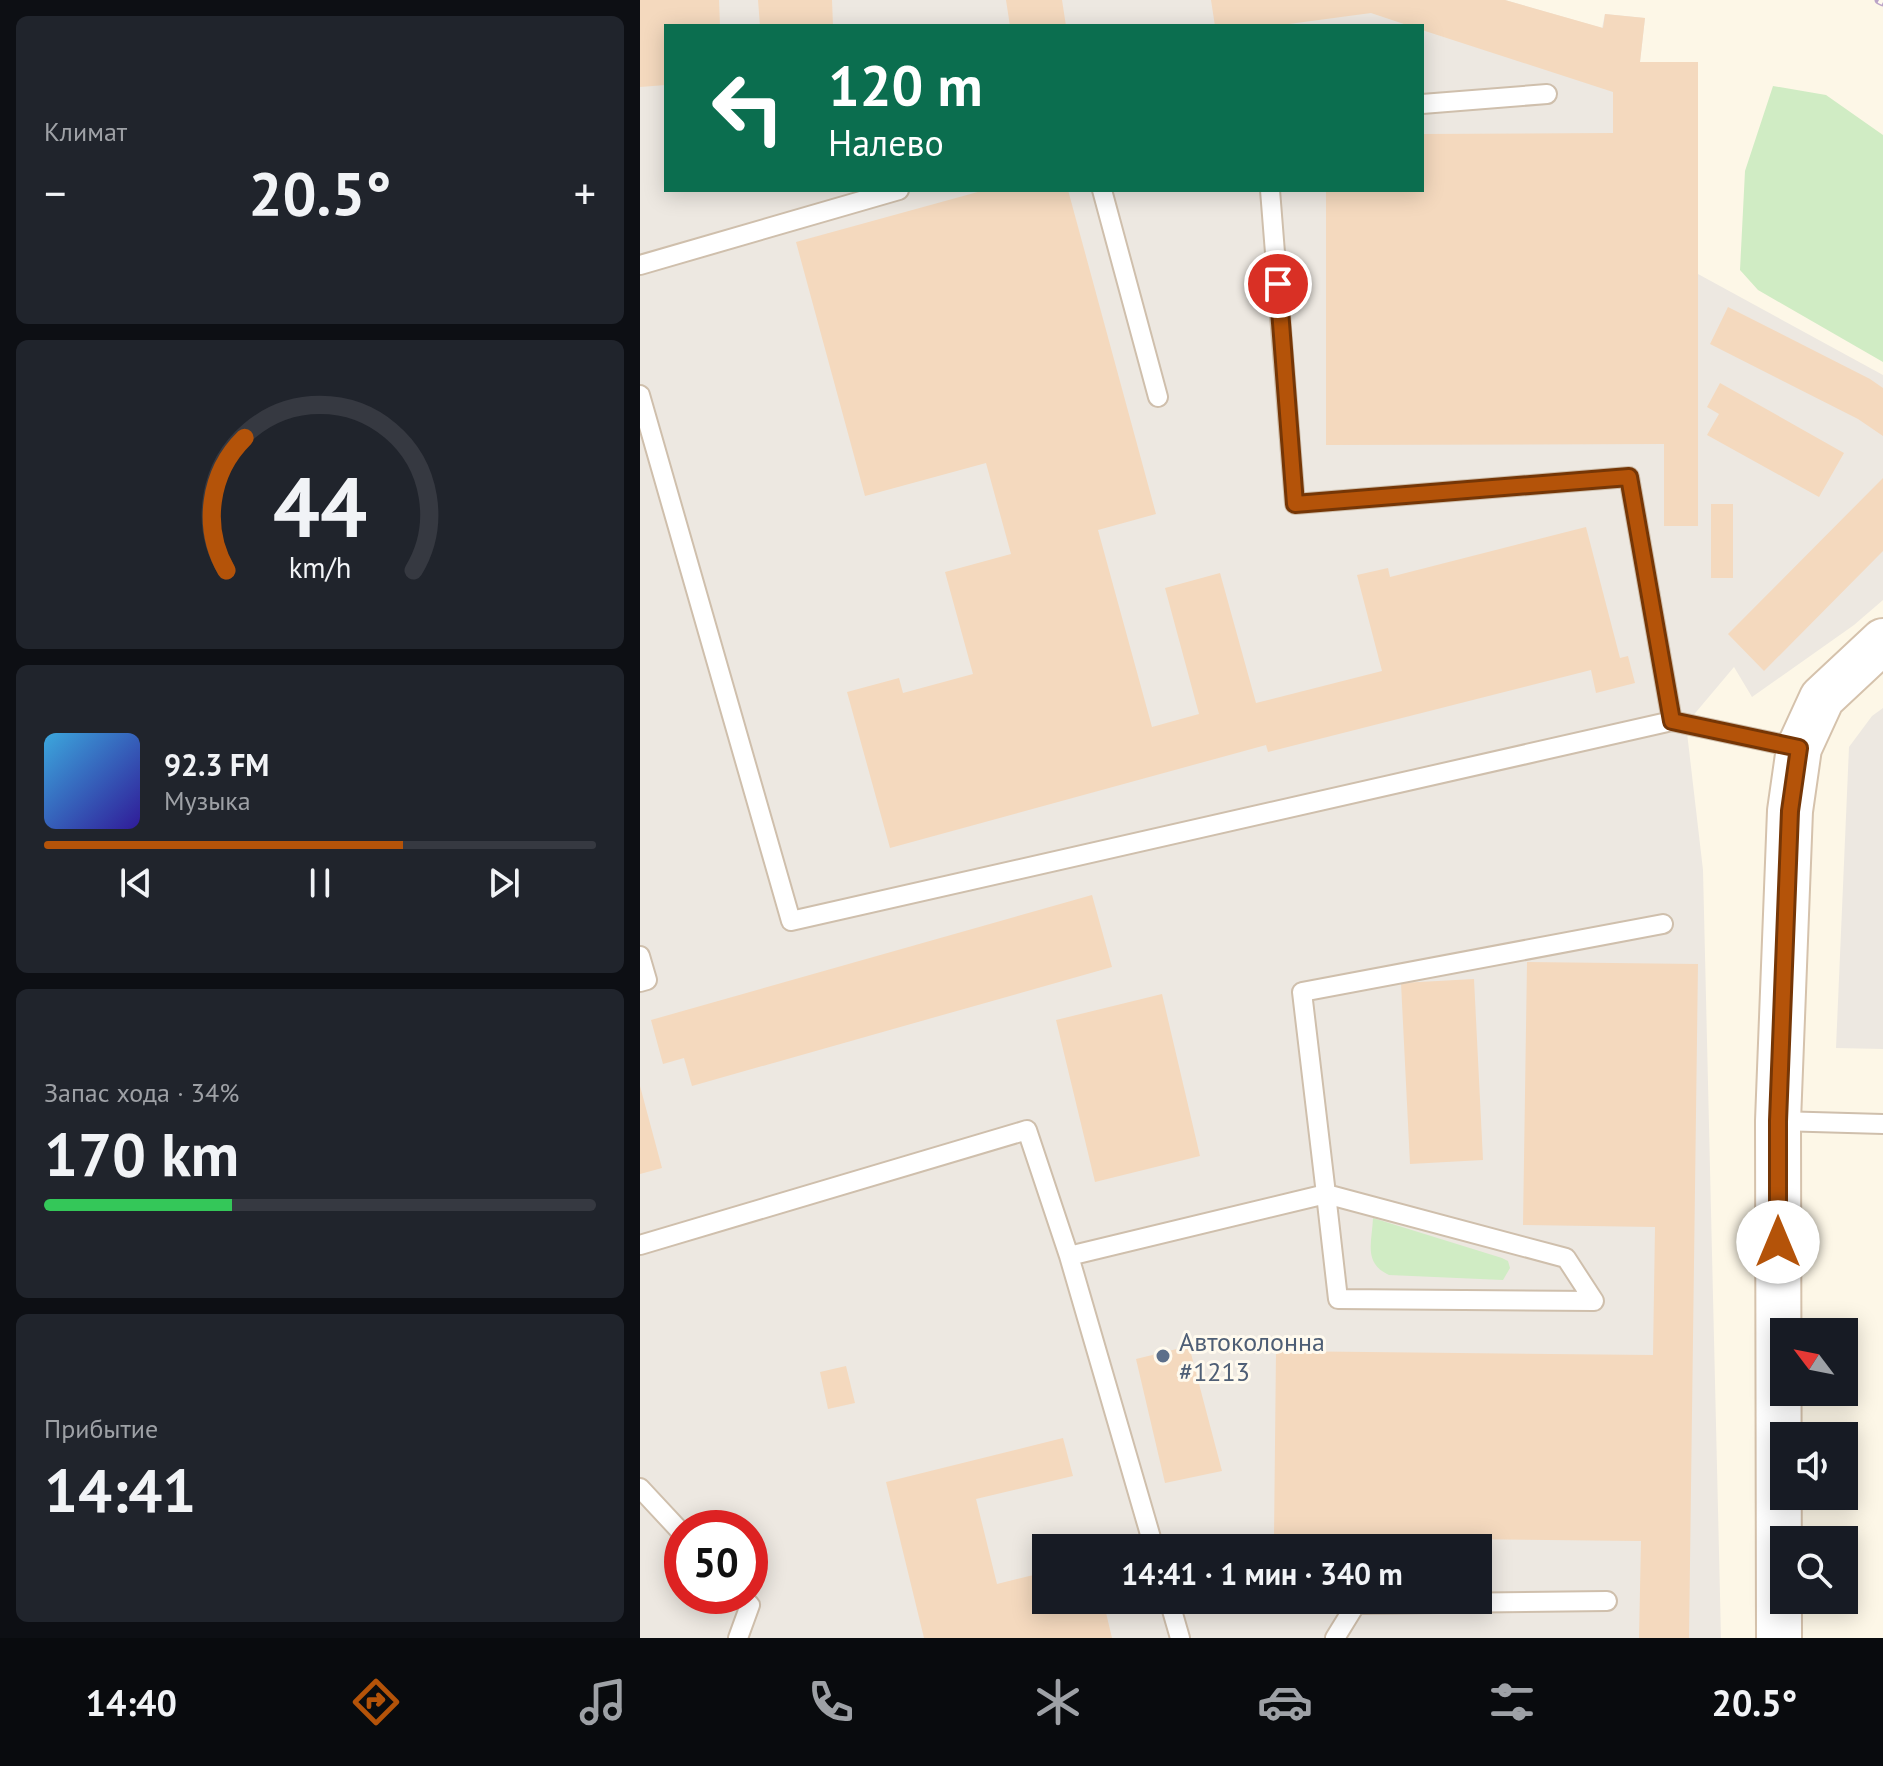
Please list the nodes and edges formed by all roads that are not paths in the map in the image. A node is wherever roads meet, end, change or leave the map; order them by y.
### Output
1 (1547, 94) dead end
2 (1424, 104) edge
3 (892, 192) edge
4 (1103, 192) edge
5 (1270, 192) edge
6 (640, 265) edge
7 (640, 395) edge
8 (1158, 397) dead end
9 (1883, 641) edge
10 (1672, 721) junction
11 (1799, 748) junction
12 (1663, 924) dead end
13 (640, 956) edge
14 (640, 982) edge
15 (1778, 1121) junction
16 (1883, 1124) edge
17 (1326, 1194) junction
18 (640, 1245) edge
19 (1069, 1256) junction
20 (640, 1488) edge
21 (664, 1514) edge
22 (1150, 1534) edge
23 (1607, 1601) dead end
24 (747, 1614) edge
25 (1173, 1614) edge
26 (738, 1638) edge
27 (1180, 1638) edge
28 (1335, 1638) edge
29 (1779, 1638) edge

1 - 2 lane
3 - 6 lane
4 - 8 lane
5 - 10 lane
7 - 10 lane
9 - 11 main road
10 - 11 lane
11 - 15 main road
12 - 17 lane
13 - 14 lane
15 - 16 lane
15 - 29 main road
17 - 17 lane
17 - 19 lane
18 - 19 lane
19 - 22 lane
20 - 21 lane
23 - 28 lane
24 - 26 lane
25 - 27 lane

